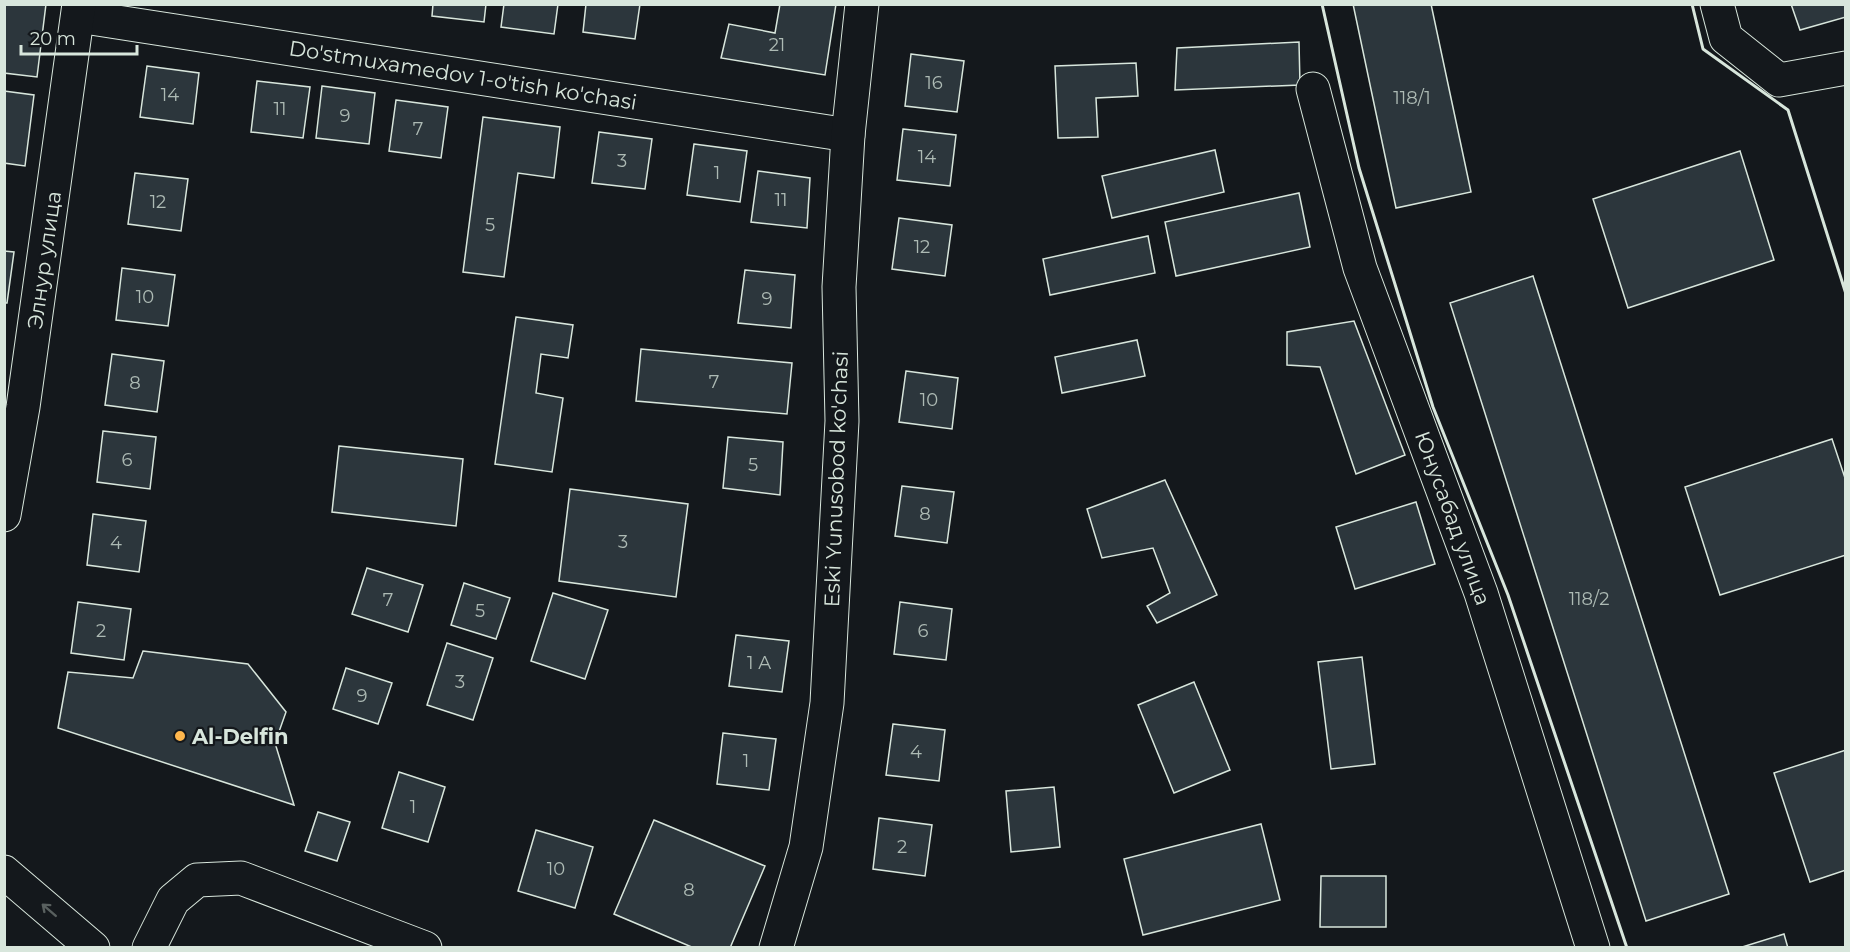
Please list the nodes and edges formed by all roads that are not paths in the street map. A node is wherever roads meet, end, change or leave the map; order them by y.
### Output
1 (862, 4) edge
2 (1717, 4) edge
3 (79, 10) edge
4 (1845, 69) edge
5 (1313, 89) dead end
6 (848, 135) junction
7 (4, 515) edge
8 (4, 872) edge
9 (93, 948) edge
10 (149, 948) edge
11 (424, 948) edge
12 (776, 948) edge
13 (1593, 948) edge

1 - 6 street, Eski Yunusobod ko'chasi
2 - 4 street
3 - 6 street, Do'stmuxamedov 1-o'tish ko'chasi
3 - 7 street, Элнур улица
5 - 13 street, Юнусабад улица
6 - 12 street, Eski Yunusobod ko'chasi
9 -> 8 street
10 - 11 street

